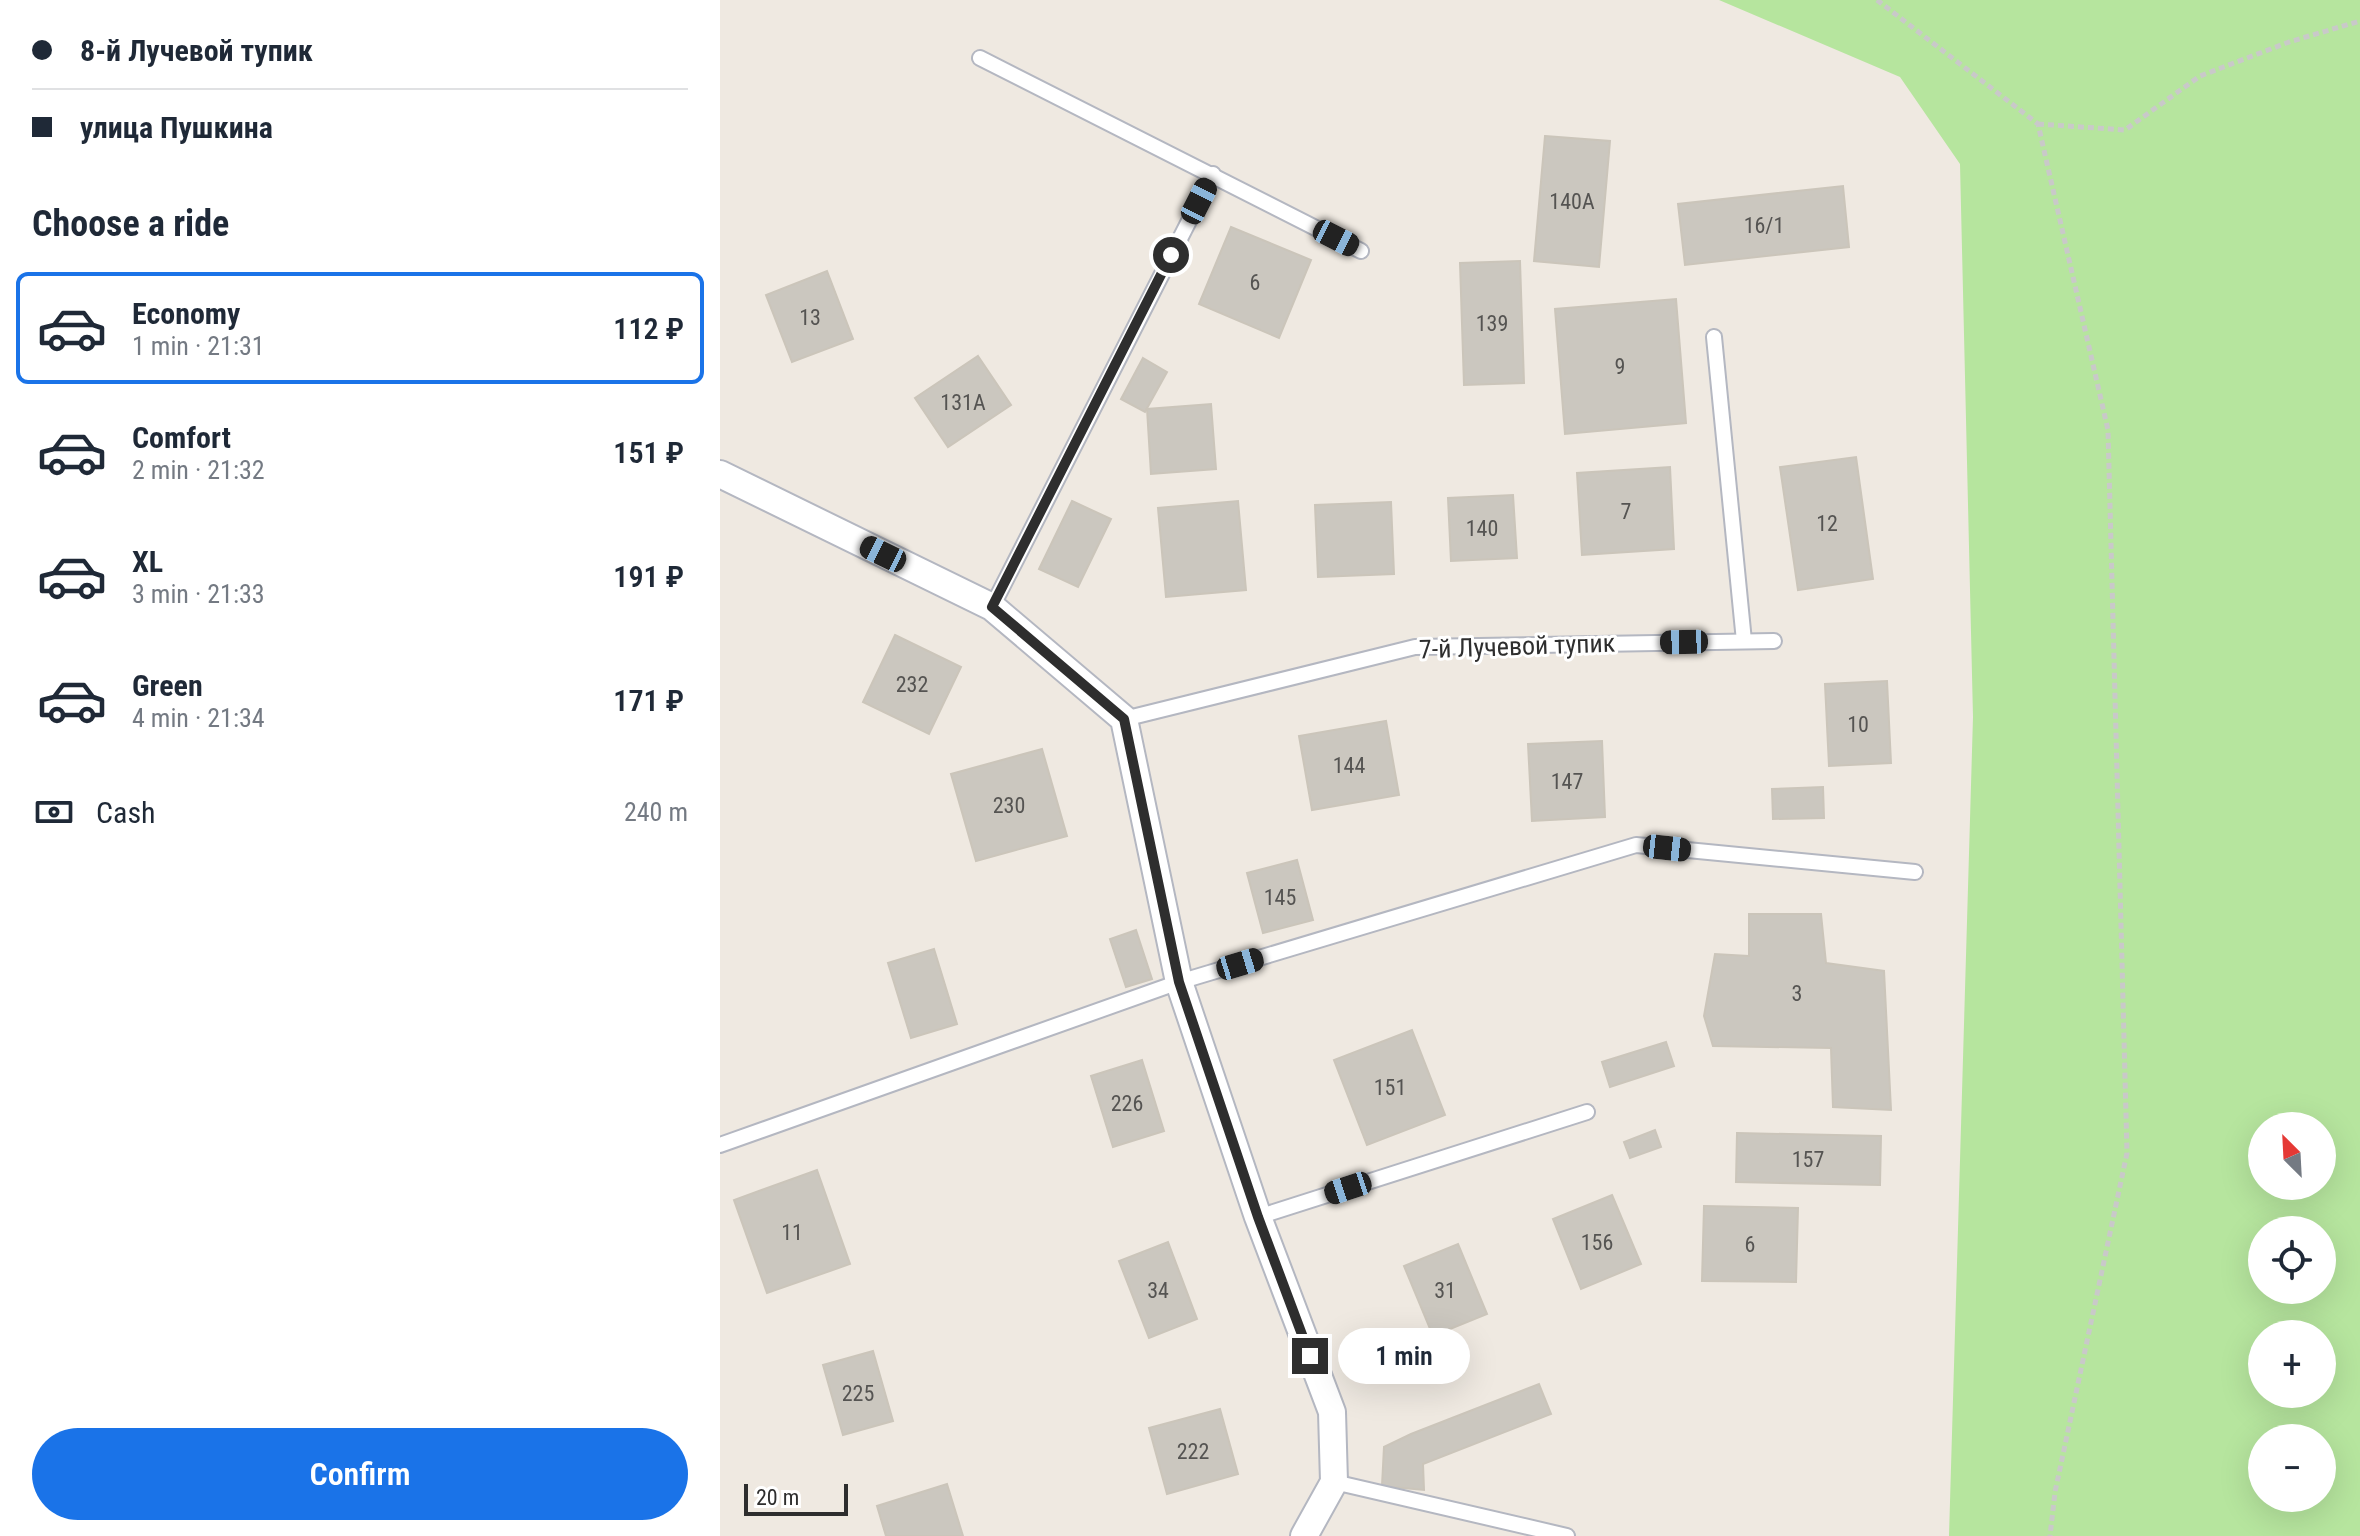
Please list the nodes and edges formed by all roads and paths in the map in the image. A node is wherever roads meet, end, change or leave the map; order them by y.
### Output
1 (1877, 0) edge
2 (2360, 21) edge
3 (980, 58) dead end
4 (2038, 124) junction
5 (1213, 174) junction
6 (1361, 251) dead end
7 (1714, 337) dead end
8 (720, 474) edge
9 (992, 607) junction
10 (1744, 641) junction
11 (1774, 641) dead end
12 (1124, 719) junction
13 (1915, 872) dead end
14 (1179, 982) junction
15 (1587, 1112) dead end
16 (720, 1145) edge
17 (1258, 1217) junction
18 (1334, 1482) junction
19 (1304, 1536) edge
20 (1567, 1536) edge
21 (2050, 1536) edge

1 - 4 path
2 - 4 path
3 - 5 lane
4 - 21 path
5 - 6 lane
5 - 9 lane
7 - 10 lane
8 - 9 street
9 - 12 street
10 - 11 lane, 7-й Лучевой тупик
10 - 12 lane, 7-й Лучевой тупик
12 - 14 street
13 - 14 lane
14 - 16 lane
14 - 17 street
15 - 17 lane
17 - 18 street
18 - 19 street
18 - 20 lane

